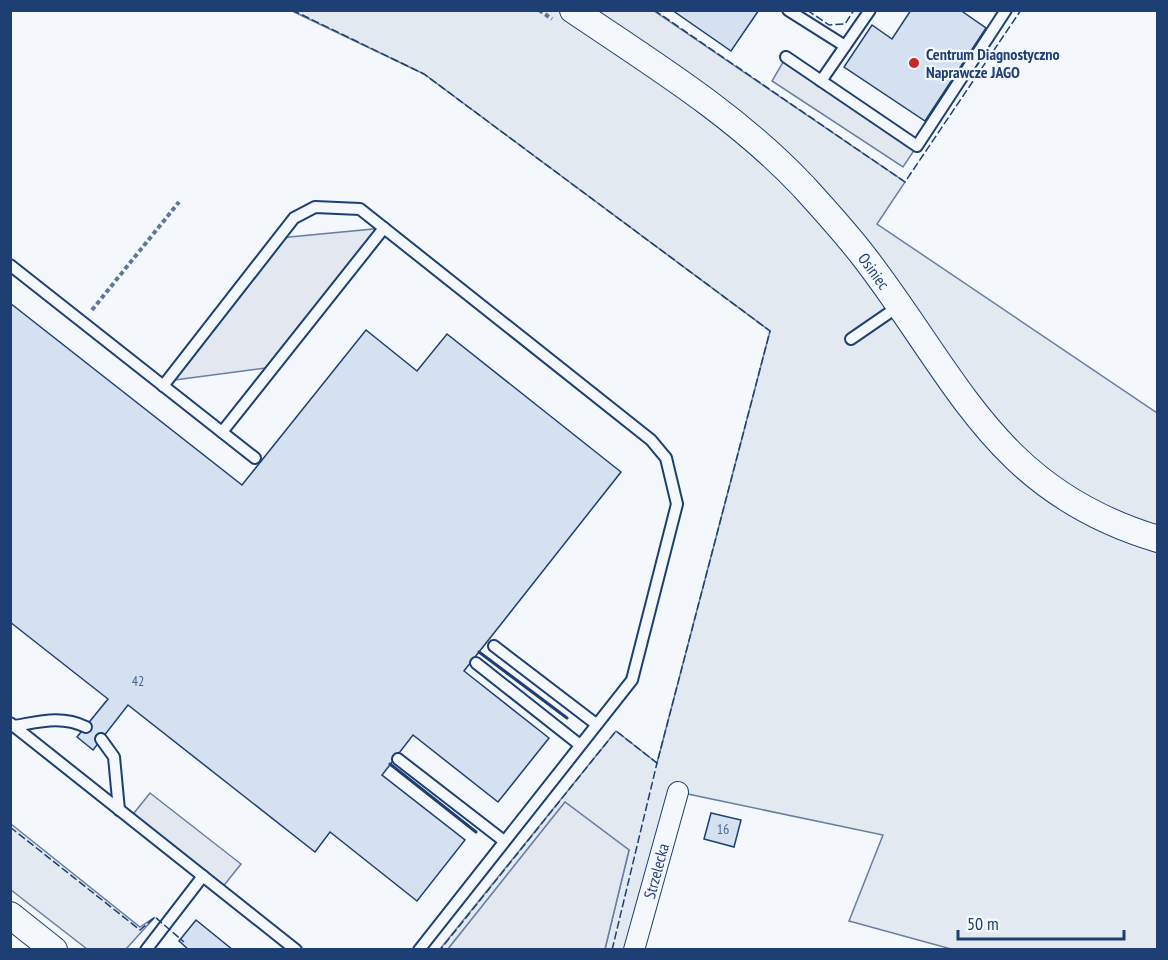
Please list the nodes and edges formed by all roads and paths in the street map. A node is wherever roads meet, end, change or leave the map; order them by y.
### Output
1 (573, 10) edge
2 (788, 10) edge
3 (870, 10) edge
4 (1006, 10) edge
5 (845, 46) junction
6 (786, 57) dead end
7 (821, 81) junction
8 (179, 202) dead end
9 (384, 228) junction
10 (10, 265) edge
11 (899, 306) junction
12 (83, 322) junction
13 (852, 339) dead end
14 (163, 386) junction
15 (222, 432) junction
16 (255, 458) dead end
17 (1158, 539) edge
18 (494, 646) dead end
19 (476, 663) dead end
20 (12, 724) edge
21 (596, 724) junction
22 (86, 727) dead end
23 (101, 739) dead end
24 (580, 745) junction
25 (398, 759) dead end
26 (678, 792) dead end
27 (119, 810) junction
28 (504, 841) junction
29 (203, 876) junction
30 (10, 915) edge
31 (54, 950) edge
32 (146, 950) edge
33 (296, 950) edge
34 (419, 950) edge
35 (634, 950) edge

1 - 11 street, Osiniec
2 - 5 lane
3 - 5 lane
4 - 7 lane
5 - 7 lane
6 - 7 lane
8 - 12 path
9 - 14 lane
9 - 15 lane
9 - 21 lane
10 - 12 lane
11 - 13 lane
11 - 17 street, Osiniec
12 - 14 lane
14 - 15 lane
15 - 16 lane
18 - 21 lane
19 - 24 lane
20 - 22 lane
20 - 27 lane
21 - 24 lane
23 - 27 lane
24 - 28 lane
25 - 28 lane
26 - 35 street, Strzelecka
27 - 29 lane
28 - 34 lane
29 - 32 lane
29 - 33 lane
30 - 31 street

